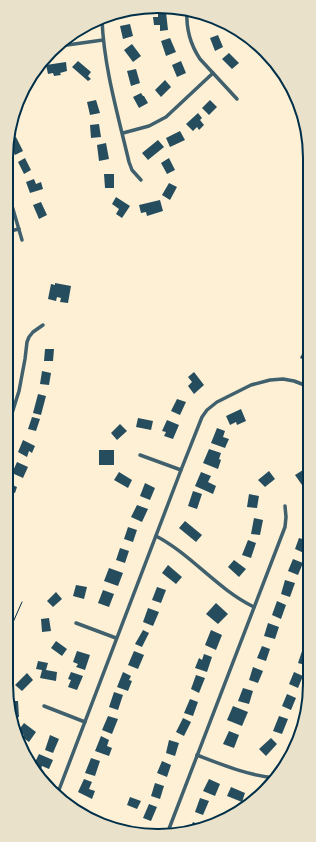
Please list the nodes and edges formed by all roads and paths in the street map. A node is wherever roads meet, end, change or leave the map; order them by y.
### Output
1 (188, 16) edge
2 (102, 24) edge
3 (103, 40) junction
4 (67, 45) edge
5 (213, 73) junction
6 (237, 99) dead end
7 (123, 133) junction
8 (141, 180) dead end
9 (13, 209) edge
10 (19, 229) junction
11 (13, 230) edge
12 (22, 240) dead end
13 (43, 325) dead end
14 (303, 384) edge
15 (13, 410) edge
16 (140, 455) dead end
17 (181, 470) junction
18 (285, 506) dead end
19 (156, 536) junction
20 (22, 602) dead end
21 (254, 607) junction
22 (13, 622) edge
23 (76, 623) dead end
24 (116, 638) junction
25 (44, 706) dead end
26 (85, 722) junction
27 (197, 755) junction
28 (269, 777) edge
29 (59, 790) edge
30 (169, 829) edge

1 - 5 street
2 - 3 street
3 - 4 street
3 - 7 street
5 - 6 street
5 - 7 street
7 - 8 street
9 - 10 street
10 - 11 street
10 - 12 street
13 - 15 street
14 - 17 street
16 - 17 street
17 - 19 street
18 - 21 street
19 - 21 street
19 - 24 street
20 - 22 path
21 - 27 street
23 - 24 street
24 - 26 street
25 - 26 street
26 - 29 street
27 - 28 street
27 - 30 street

